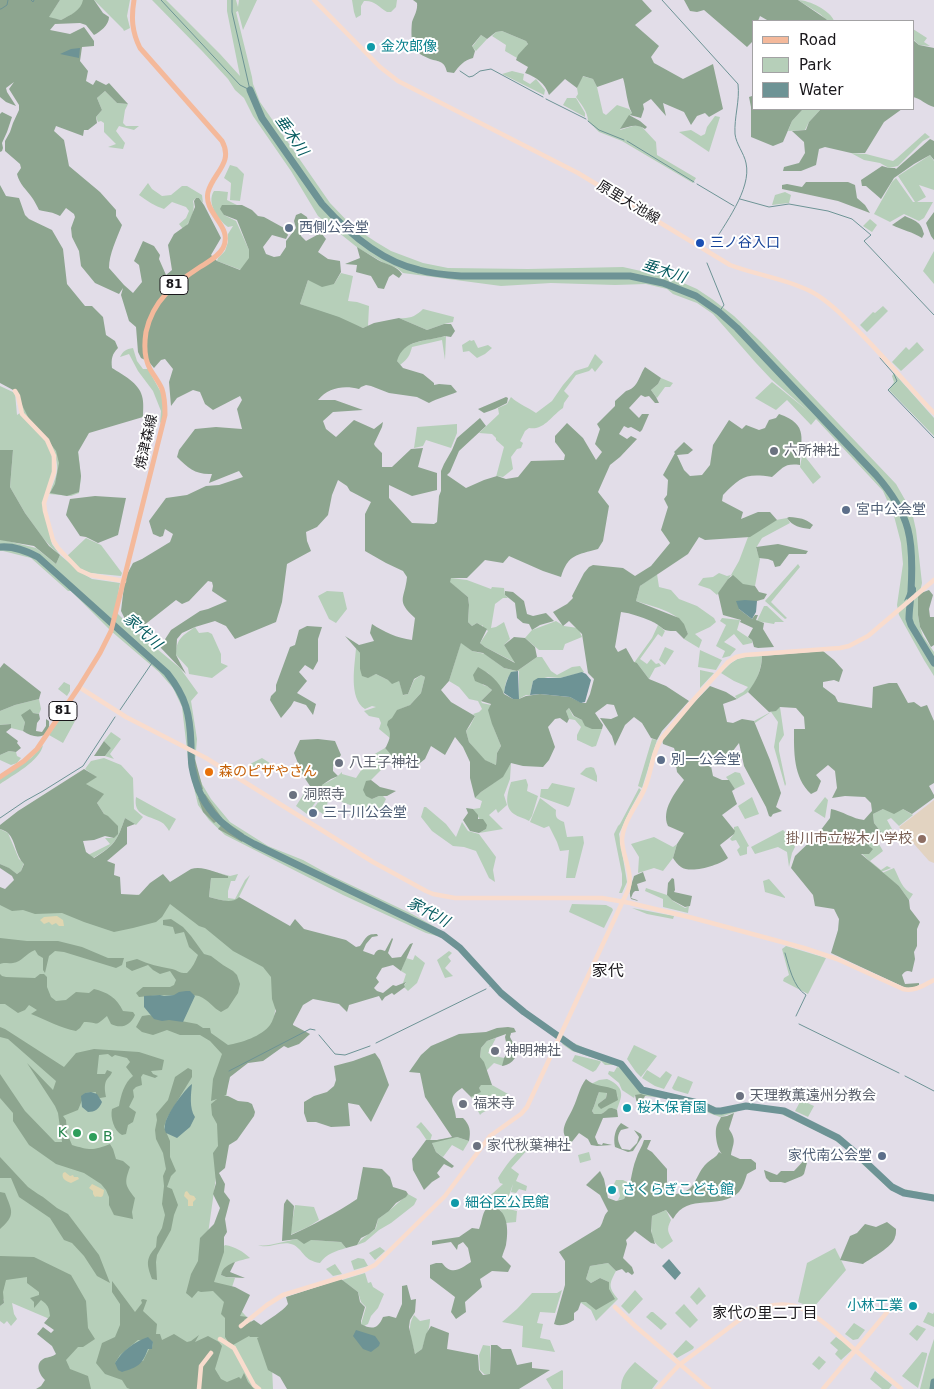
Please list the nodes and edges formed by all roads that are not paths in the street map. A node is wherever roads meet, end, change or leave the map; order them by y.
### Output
1 (134, 0) edge
2 (314, 0) edge
3 (15, 392) dead end
4 (934, 413) edge
5 (934, 580) edge
6 (124, 581) junction
7 (79, 687) junction
8 (0, 777) edge
9 (623, 901) junction
10 (934, 980) edge
11 (894, 1304) dead end
12 (615, 1306) dead end
13 (241, 1326) dead end
14 (220, 1339) dead end
15 (856, 1350) junction
16 (210, 1353) dead end
17 (679, 1364) junction
18 (199, 1389) edge
19 (259, 1389) edge
20 (657, 1389) edge
21 (708, 1389) edge
22 (823, 1389) edge
23 (902, 1389) edge

1 - 6 main road, 焼津森線 / 81
2 - 4 street, 原里大池線
3 - 6 street
5 - 9 street
6 - 7 main road, 焼津森線 / 81
7 - 8 main road, 焼津森線 / 81
7 - 9 street
9 - 10 street
9 - 13 street
11 - 15 street
12 - 17 street
14 - 19 street
15 - 17 street
15 - 22 street
15 - 23 street
16 - 18 street
17 - 20 street
17 - 21 street

